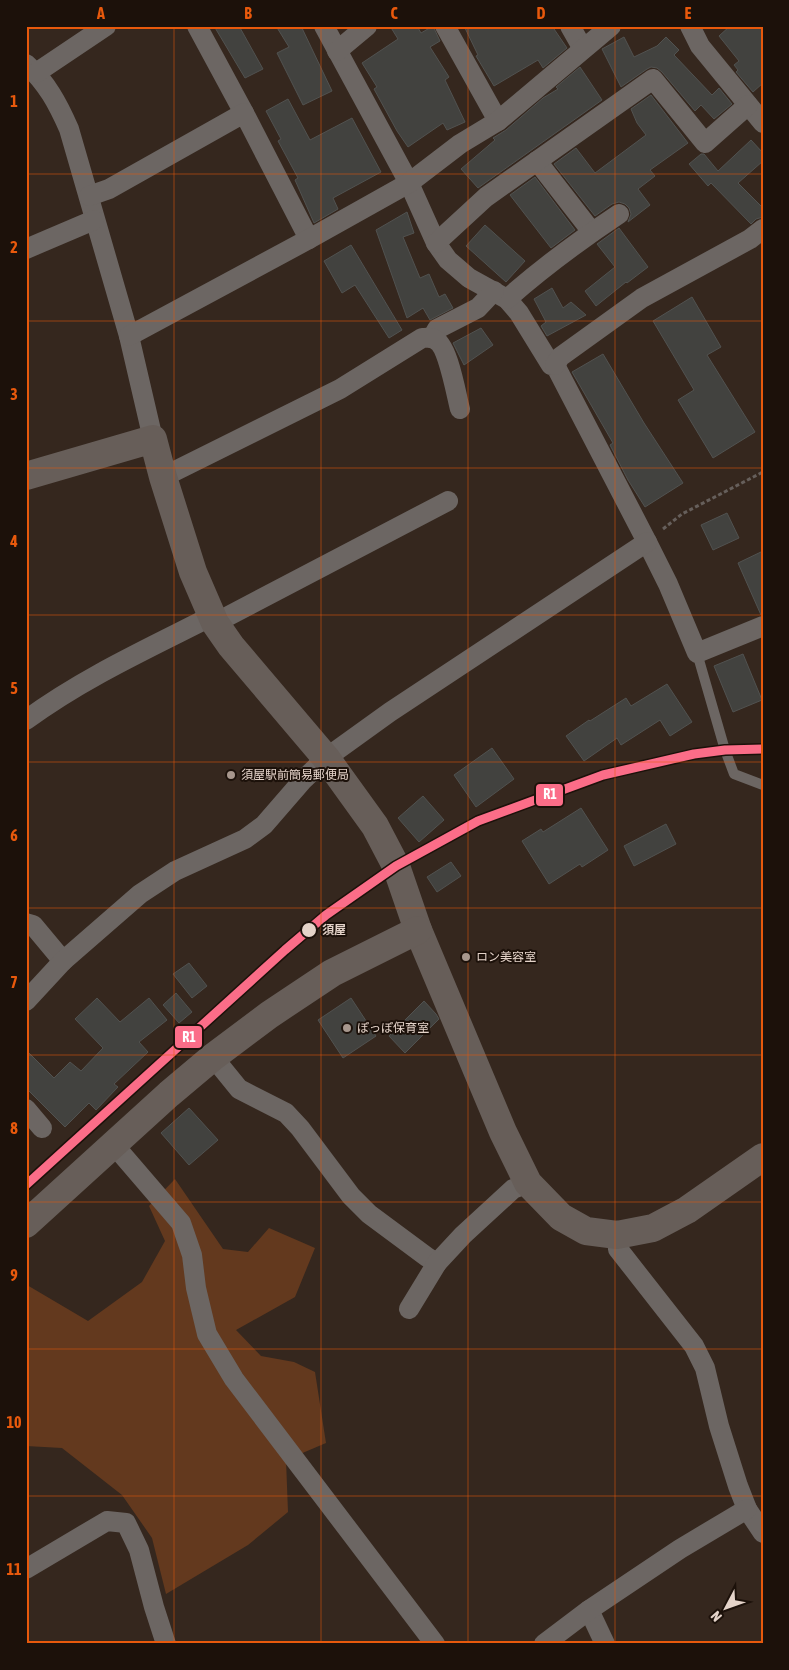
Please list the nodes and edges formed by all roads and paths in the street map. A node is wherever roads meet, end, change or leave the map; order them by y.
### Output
1 (106, 26) edge
2 (198, 26) edge
3 (324, 26) edge
4 (367, 26) edge
5 (445, 26) edge
6 (570, 26) edge
7 (611, 26) edge
8 (690, 26) edge
9 (583, 49) junction
10 (337, 51) junction
11 (31, 69) edge
12 (748, 105) junction
13 (244, 113) junction
14 (498, 121) junction
15 (763, 123) edge
16 (537, 161) junction
17 (409, 183) junction
18 (89, 196) junction
19 (619, 214) dead end
20 (94, 220) junction
21 (763, 229) edge
22 (592, 232) junction
23 (309, 239) junction
24 (436, 243) junction
25 (26, 249) edge
26 (501, 295) junction
27 (129, 336) junction
28 (432, 338) junction
29 (555, 365) junction
30 (460, 409) dead end
31 (153, 439) junction
32 (763, 472) edge
33 (26, 476) edge
34 (162, 476) junction
35 (448, 501) dead end
36 (647, 542) junction
37 (213, 620) junction
38 (763, 626) edge
39 (697, 654) junction
40 (26, 720) edge
41 (326, 758) junction
42 (763, 785) edge
43 (26, 923) edge
44 (418, 930) junction
45 (63, 961) junction
46 (26, 1001) edge
47 (213, 1057) junction
48 (26, 1109) edge
49 (42, 1128) dead end
50 (114, 1145) junction
51 (763, 1157) edge
52 (528, 1183) junction
53 (26, 1224) edge
54 (617, 1235) junction
55 (437, 1263) junction
56 (409, 1309) dead end
57 (747, 1509) junction
58 (763, 1533) edge
59 (26, 1569) edge
60 (589, 1610) junction
61 (166, 1644) edge
62 (435, 1644) edge
63 (544, 1644) edge
64 (606, 1644) edge

1 - 11 street
2 - 13 street
3 - 10 street
4 - 10 street
5 - 14 street
6 - 9 street
7 - 9 street
8 - 12 street
9 - 14 street
10 - 17 street
11 - 18 street
12 - 15 street
12 - 16 street
13 - 18 street
13 - 23 street
14 - 17 street
16 - 22 street
16 - 24 street
17 - 23 street
17 - 24 street
18 - 20 street
19 - 22 street
20 - 25 street
20 - 27 street
21 - 29 street
22 - 26 street
23 - 27 street
24 - 26 street
26 - 28 street
26 - 29 street
27 - 31 street
28 - 30 street
28 - 34 street
29 - 36 street
31 - 33 street
31 - 34 street
32 - 36 path
34 - 37 street
35 - 37 street
36 - 39 street
36 - 41 street
37 - 40 street
37 - 41 street
38 - 39 street
39 - 42 lane
41 - 44 street
41 - 45 street
43 - 45 street
44 - 47 street
44 - 52 street
45 - 46 street
47 - 50 street
47 - 55 street
48 - 49 street
50 - 53 street
50 - 62 street
51 - 54 street
52 - 54 street
52 - 55 street
54 - 57 street
55 - 56 street
57 - 58 street
57 - 60 street
59 - 61 street
60 - 63 street
60 - 64 street

